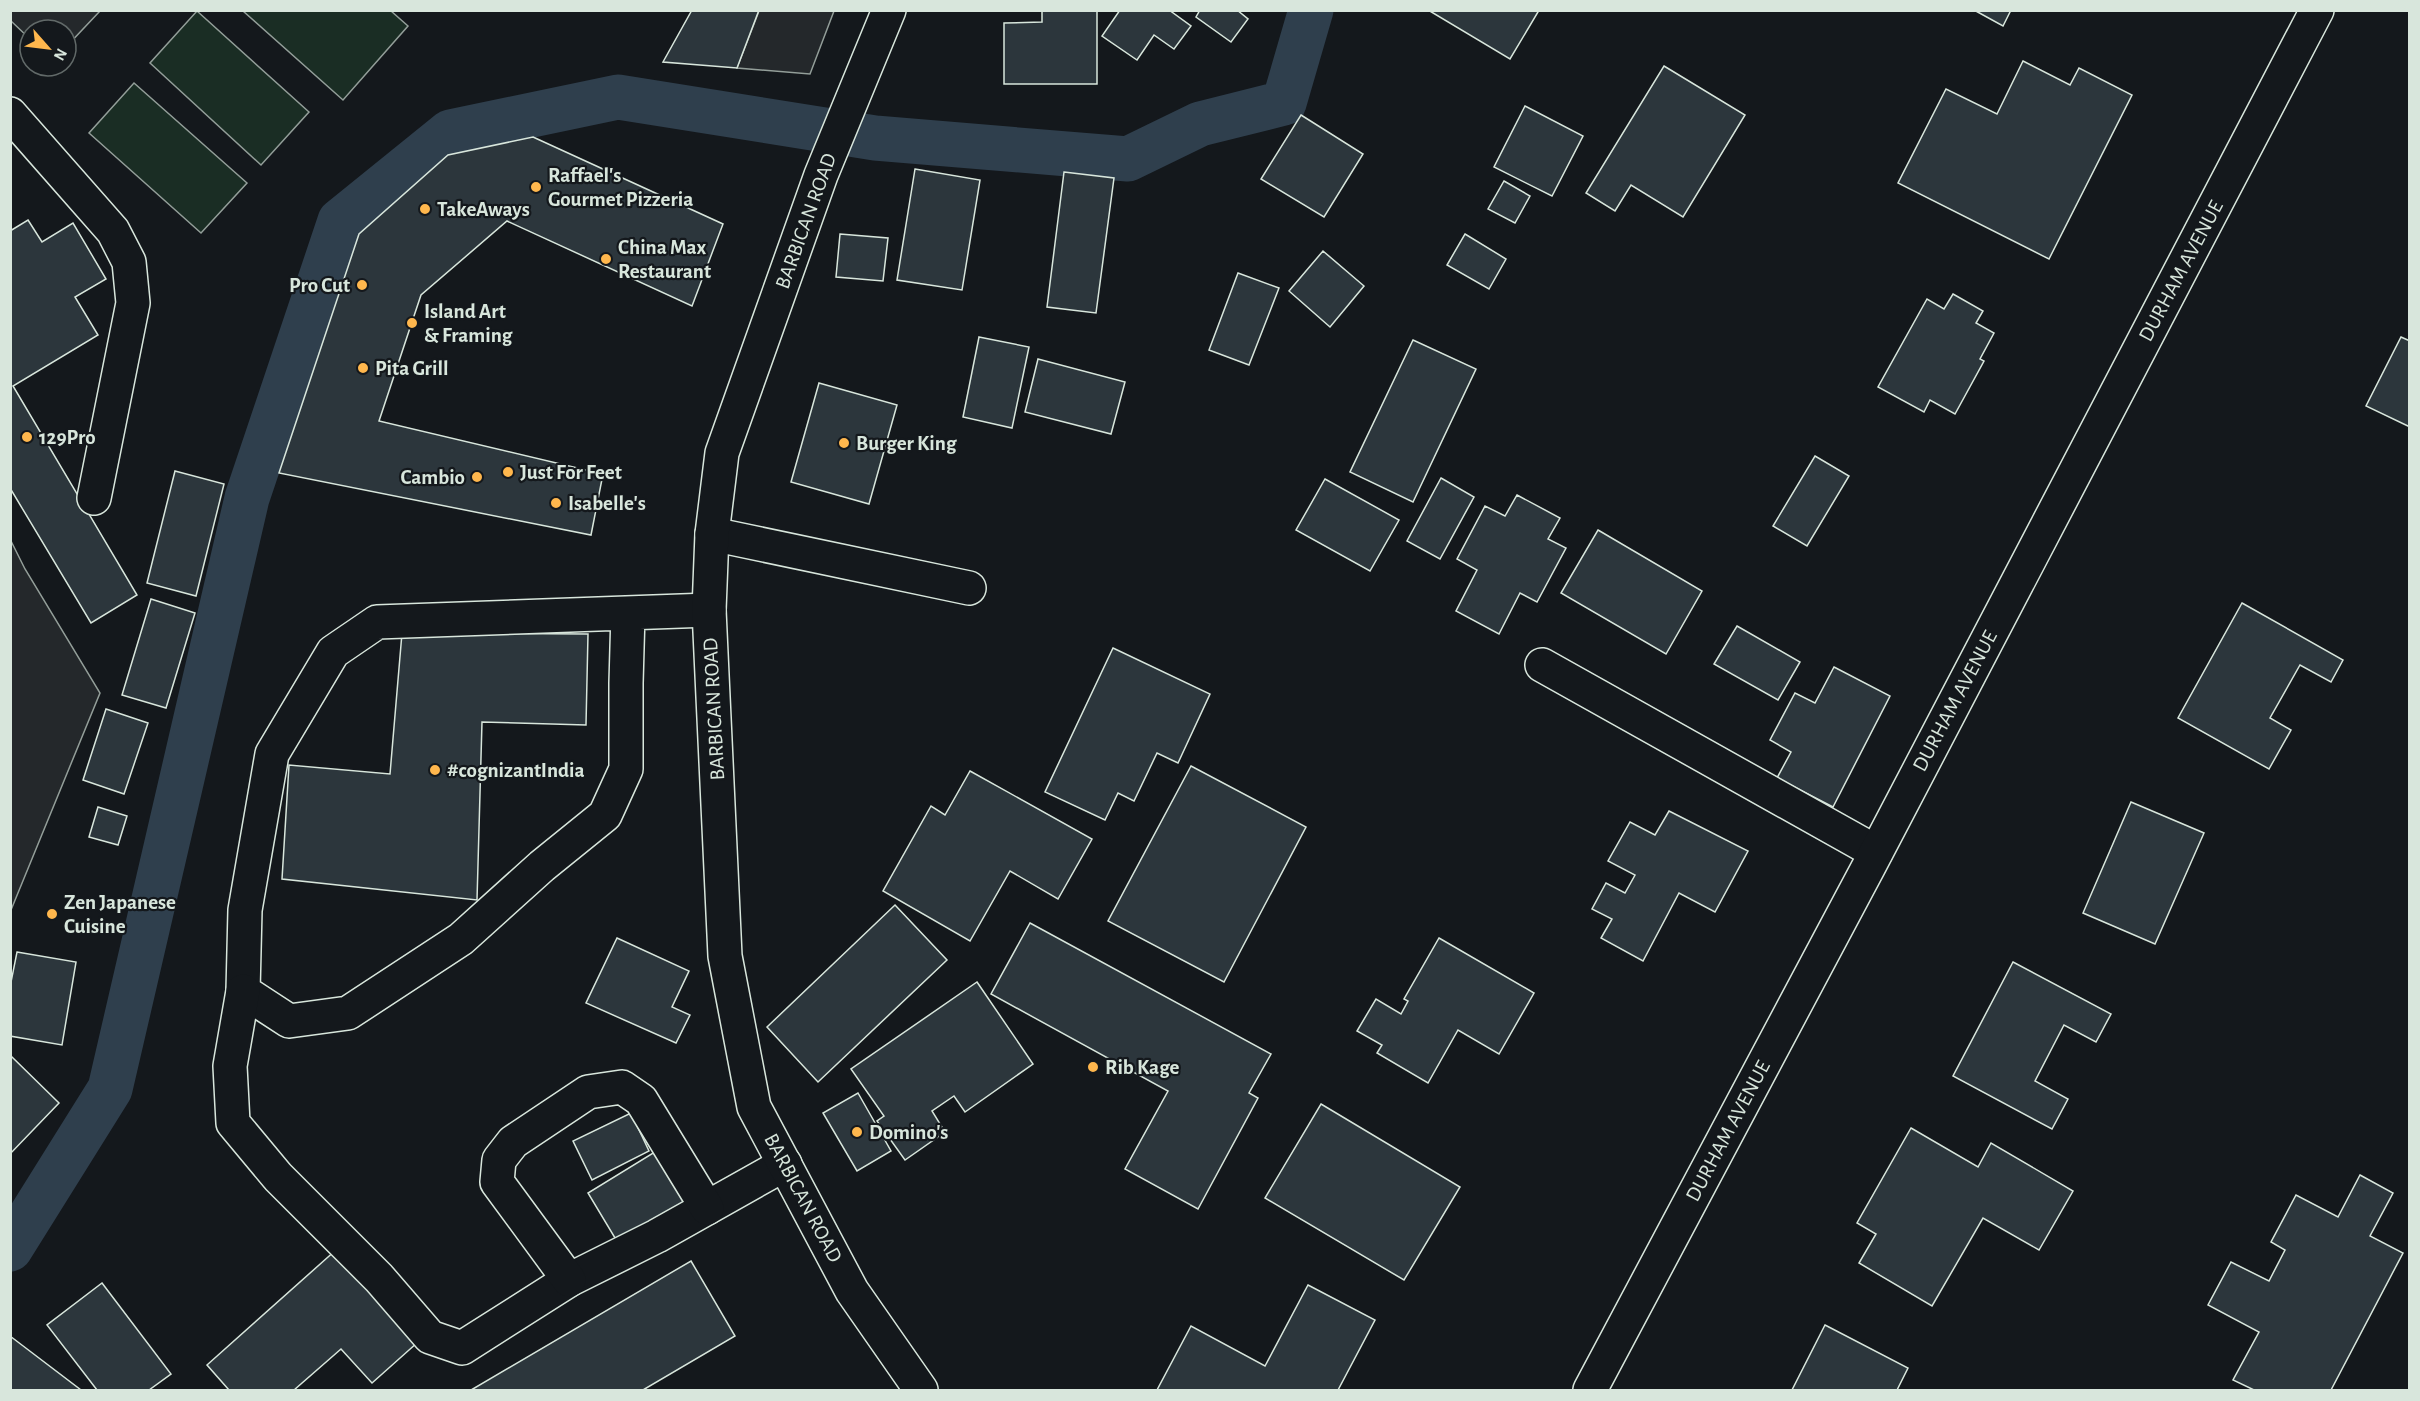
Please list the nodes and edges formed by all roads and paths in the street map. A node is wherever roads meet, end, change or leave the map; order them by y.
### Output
1 (889, 10) edge
2 (2317, 10) edge
3 (10, 114) edge
4 (94, 498) dead end
5 (712, 534) junction
6 (969, 588) dead end
7 (709, 610) junction
8 (628, 613) junction
9 (1542, 665) dead end
10 (1876, 852) junction
11 (243, 991) junction
12 (785, 1164) junction
13 (707, 1208) junction
14 (569, 1280) junction
15 (921, 1390) edge
16 (1590, 1390) edge

1 - 5 street, BARBICAN ROAD
2 - 10 street, DURHAM AVENUE
3 - 4 street
5 - 6 street
5 - 7 street, BARBICAN ROAD
7 - 8 street
7 - 12 street, BARBICAN ROAD
8 - 11 street
8 - 11 street
9 - 10 street
10 - 16 street, DURHAM AVENUE
11 - 14 street
12 - 13 street
12 - 15 street, BARBICAN ROAD
13 - 14 street
13 - 14 street

